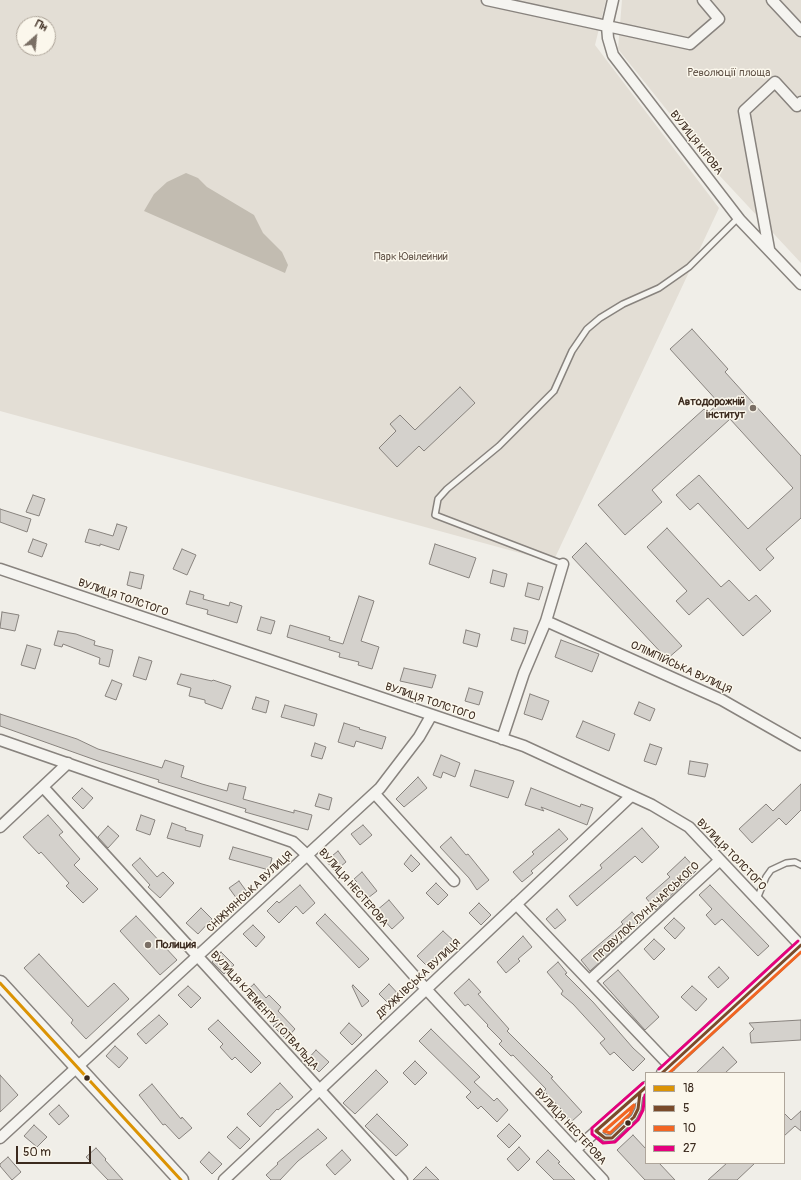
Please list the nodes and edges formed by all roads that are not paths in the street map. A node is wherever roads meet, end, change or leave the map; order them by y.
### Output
1 (487, 0) edge
2 (614, 0) edge
3 (703, 0) edge
4 (772, 0) edge
5 (608, 26) junction
6 (801, 31) edge
7 (801, 102) edge
8 (740, 220) junction
9 (769, 249) junction
10 (801, 284) edge
11 (563, 564) joint
12 (0, 569) edge
13 (546, 621) junction
14 (431, 716) junction
15 (502, 739) junction
16 (0, 740) edge
17 (801, 745) edge
18 (68, 764) junction
19 (43, 787) junction
20 (374, 794) junction
21 (631, 796) junction
22 (0, 827) edge
23 (308, 855) junction
24 (720, 860) junction
25 (801, 865) edge
26 (454, 881) dead end
27 (757, 899) junction
28 (516, 904) junction
29 (801, 945) edge
30 (198, 957) junction
31 (590, 980) junction
32 (0, 983) edge
33 (426, 989) junction
34 (78, 1066) junction
35 (666, 1070) edge
36 (319, 1090) junction
37 (643, 1090) edge
38 (596, 1131) junction
39 (0, 1138) edge
40 (575, 1150) junction
41 (181, 1180) edge
42 (224, 1180) edge
43 (402, 1180) edge
44 (603, 1180) edge

1 - 5 street
2 - 5 street, ВУЛИЦЯ КІРОВА
3 - 5 street
4 - 6 street
5 - 8 street, ВУЛИЦЯ КІРОВА
7 - 9 street
8 - 9 street, ВУЛИЦЯ КІРОВА
8 - 11 lane
9 - 10 street, ВУЛИЦЯ КІРОВА
11 - 13 street
12 - 14 street, ВУЛИЦЯ ТОЛСТОГО
13 - 15 street
13 - 17 street, ОЛІМПІЙСЬКА ВУЛИЦЯ
14 - 15 street, ВУЛИЦЯ ТОЛСТОГО
14 - 20 street, СНІЖНЯНСЬКА ВУЛИЦЯ
15 - 21 street, ВУЛИЦЯ ТОЛСТОГО
16 - 18 street, ВУЛИЦЯ НЕСТЕРОВА
18 - 19 street
18 - 23 street, ВУЛИЦЯ НЕСТЕРОВА
19 - 22 street
19 - 30 street, ВУЛИЦЯ КЛЕМЕНТУ ГОТВАЛЬДА
20 - 23 street, СНІЖНЯНСЬКА ВУЛИЦЯ
20 - 26 street
21 - 24 street, ВУЛИЦЯ ТОЛСТОГО
21 - 28 street, ДРУЖКІВСЬКА ВУЛИЦЯ
23 - 30 street, СНІЖНЯНСЬКА ВУЛИЦЯ
23 - 33 street, ВУЛИЦЯ НЕСТЕРОВА
24 - 27 street, ВУЛИЦЯ ТОЛСТОГО
24 - 31 street, ПРОВУЛОК ЛУНАЧАРСЬКОГО
25 - 27 lane
27 - 29 street, ВУЛИЦЯ ТОЛСТОГО
28 - 31 street
28 - 33 street, ДРУЖКІВСЬКА ВУЛИЦЯ
29 - 35 street
30 - 34 street, СНІЖНЯНСЬКА ВУЛИЦЯ
30 - 36 street, ВУЛИЦЯ КЛЕМЕНТУ ГОТВАЛЬДА
31 - 35 street
32 - 34 street
33 - 36 street, ДРУЖКІВСЬКА ВУЛИЦЯ
33 - 40 street, ВУЛИЦЯ НЕСТЕРОВА
34 - 39 street, СНІЖНЯНСЬКА ВУЛИЦЯ
34 - 41 street
36 - 42 street, ДРУЖКІВСЬКА ВУЛИЦЯ
36 - 43 street, ВУЛИЦЯ КЛЕМЕНТУ ГОТВАЛЬДА
37 - 38 street
37 - 38 lane
38 - 40 street
40 - 44 street, ВУЛИЦЯ НЕСТЕРОВА

